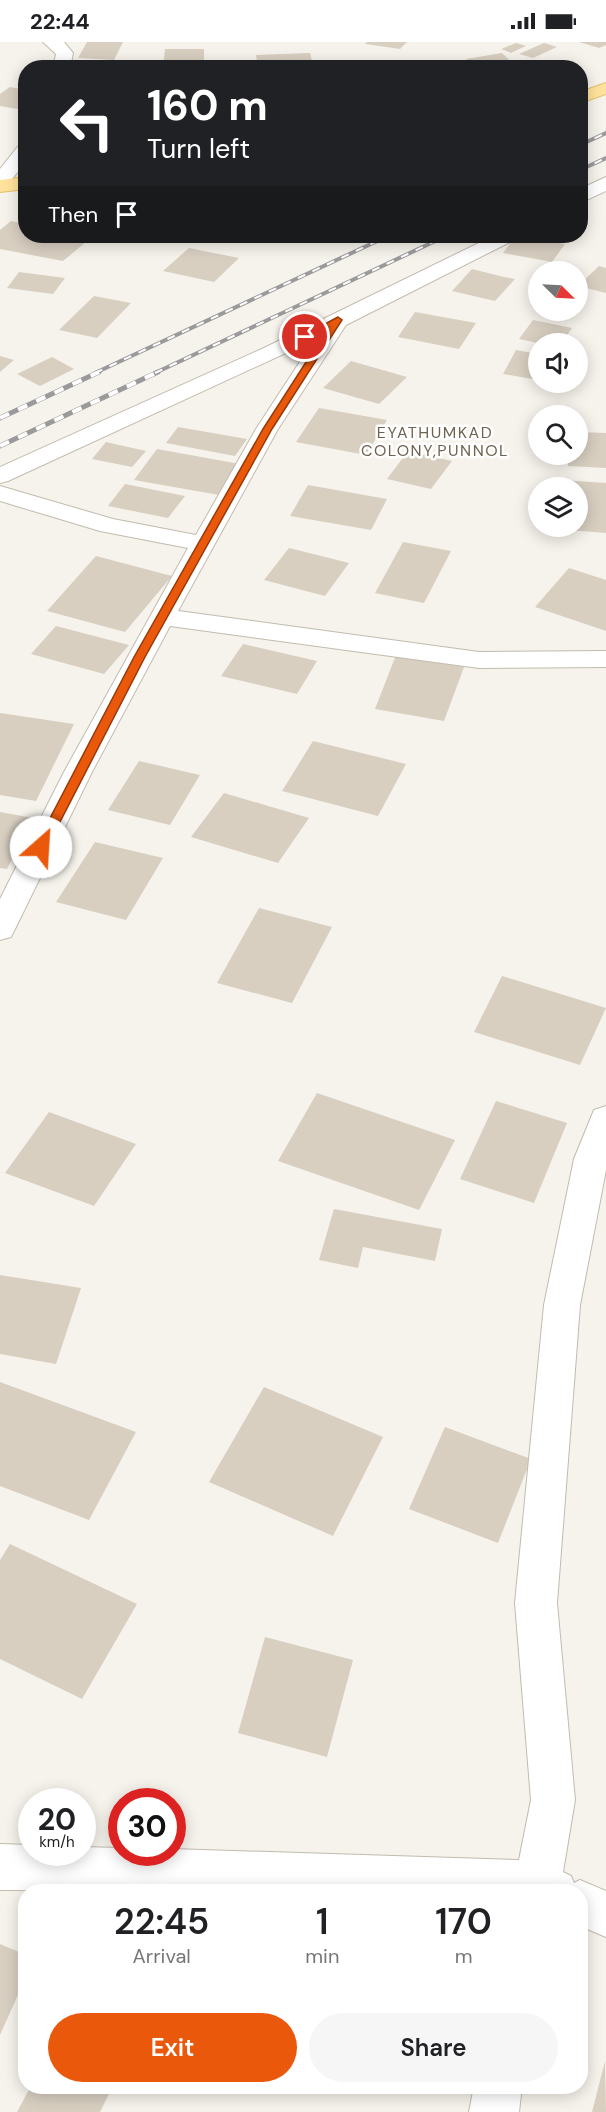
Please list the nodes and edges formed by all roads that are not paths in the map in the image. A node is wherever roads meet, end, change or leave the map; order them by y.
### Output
1 (51, 42) edge
2 (63, 60) edge
3 (606, 88) edge
4 (588, 95) edge
5 (18, 159) edge
6 (0, 181) edge
7 (606, 183) edge
8 (18, 184) edge
9 (0, 186) edge
10 (588, 193) edge
11 (493, 243) edge
12 (338, 320) junction
13 (0, 476) edge
14 (0, 493) edge
15 (204, 544) junction
16 (163, 617) junction
17 (606, 658) edge
18 (0, 929) edge
19 (606, 1119) edge
20 (0, 1867) edge
21 (420, 1884) edge
22 (544, 1884) edge
23 (588, 1906) edge
24 (606, 1914) edge
25 (497, 2094) edge
26 (494, 2112) edge

1 - 2 street
3 - 4 main road
5 - 6 street
7 - 10 street
8 - 9 main road
11 - 12 street
12 - 13 street
12 - 15 street
14 - 15 street
15 - 16 street
16 - 17 street
16 - 18 street
19 - 22 street
20 - 21 street
23 - 24 street
25 - 26 street

